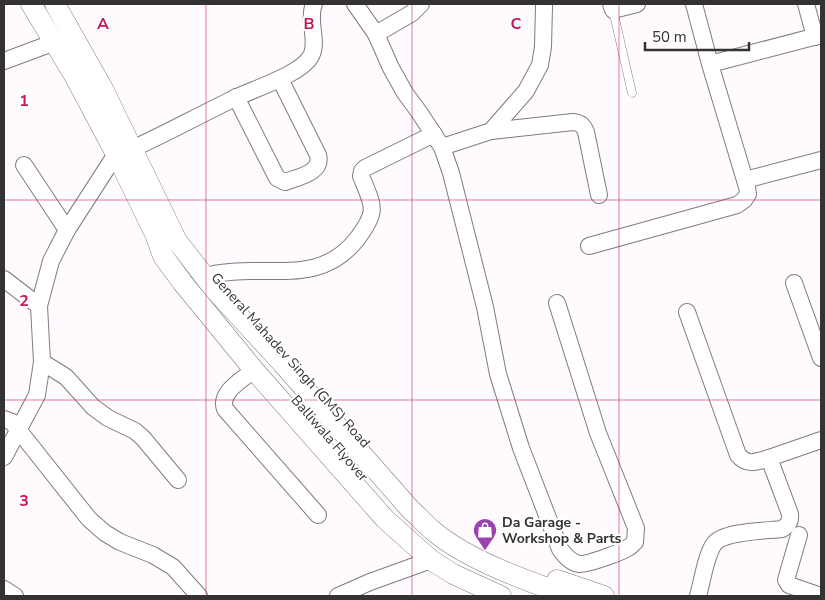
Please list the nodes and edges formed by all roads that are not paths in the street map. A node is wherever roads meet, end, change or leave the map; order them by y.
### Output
1 (31, 4) edge
2 (55, 4) edge
3 (314, 4) edge
4 (355, 4) edge
5 (421, 4) edge
6 (636, 4) edge
7 (694, 4) edge
8 (806, 4) edge
9 (544, 6) dead end
10 (612, 7) edge
11 (376, 34) junction
12 (818, 36) edge
13 (55, 42) junction
14 (4, 61) edge
15 (710, 64) junction
16 (280, 79) junction
17 (632, 94) dead end
18 (236, 97) junction
19 (491, 131) junction
20 (438, 141) junction
21 (124, 152) junction
22 (821, 160) edge
23 (24, 165) dead end
24 (745, 180) junction
25 (599, 195) dead end
26 (67, 230) junction
27 (167, 237) junction
28 (589, 246) dead end
29 (214, 274) junction
30 (4, 279) edge
31 (794, 283) dead end
32 (557, 303) dead end
33 (39, 306) junction
34 (687, 312) dead end
35 (821, 358) edge
36 (42, 362) junction
37 (254, 370) junction
38 (4, 418) edge
39 (17, 429) junction
40 (821, 440) edge
41 (4, 457) edge
42 (769, 458) junction
43 (178, 480) dead end
44 (318, 515) dead end
45 (799, 535) dead end
46 (431, 560) junction
47 (4, 589) edge
48 (347, 594) edge
49 (14, 596) edge
50 (199, 596) edge
51 (501, 596) edge
52 (541, 596) edge
53 (570, 596) edge
54 (604, 596) edge
55 (698, 596) edge
56 (821, 596) edge

1 - 13 street
2 - 21 street, General Mahadev Singh (GMS) Road
3 - 16 street
4 - 11 street
5 - 11 street
6 - 10 street
7 - 15 street
8 - 12 street
9 - 19 street
10 - 17 lane
11 - 20 street
12 - 15 street
13 - 14 street
13 - 21 street
15 - 24 street
16 - 18 street
16 - 18 street
18 - 21 street
19 - 20 street
19 - 25 street
20 - 29 street
20 - 32 street
21 - 26 street
21 - 27 street, General Mahadev Singh (GMS) Road
22 - 24 street
23 - 26 street
24 - 28 street
26 - 33 street
27 - 29 street, General Mahadev Singh (GMS) Road
27 - 37 street, General Mahadev Singh (GMS) Road
27 - 52 street, Balliwala Flyover
27 - 53 street, Balliwala Flyover
29 - 54 street, General Mahadev Singh (GMS) Road
30 - 33 street
31 - 35 street
33 - 36 street
34 - 42 street
36 - 39 street
36 - 43 street
37 - 44 street
37 - 46 street, General Mahadev Singh (GMS) Road
38 - 39 street
39 - 41 street
39 - 50 street
40 - 42 street
42 - 55 street
45 - 56 street
46 - 48 street
46 - 51 street, General Mahadev Singh (GMS) Road
47 - 49 street

